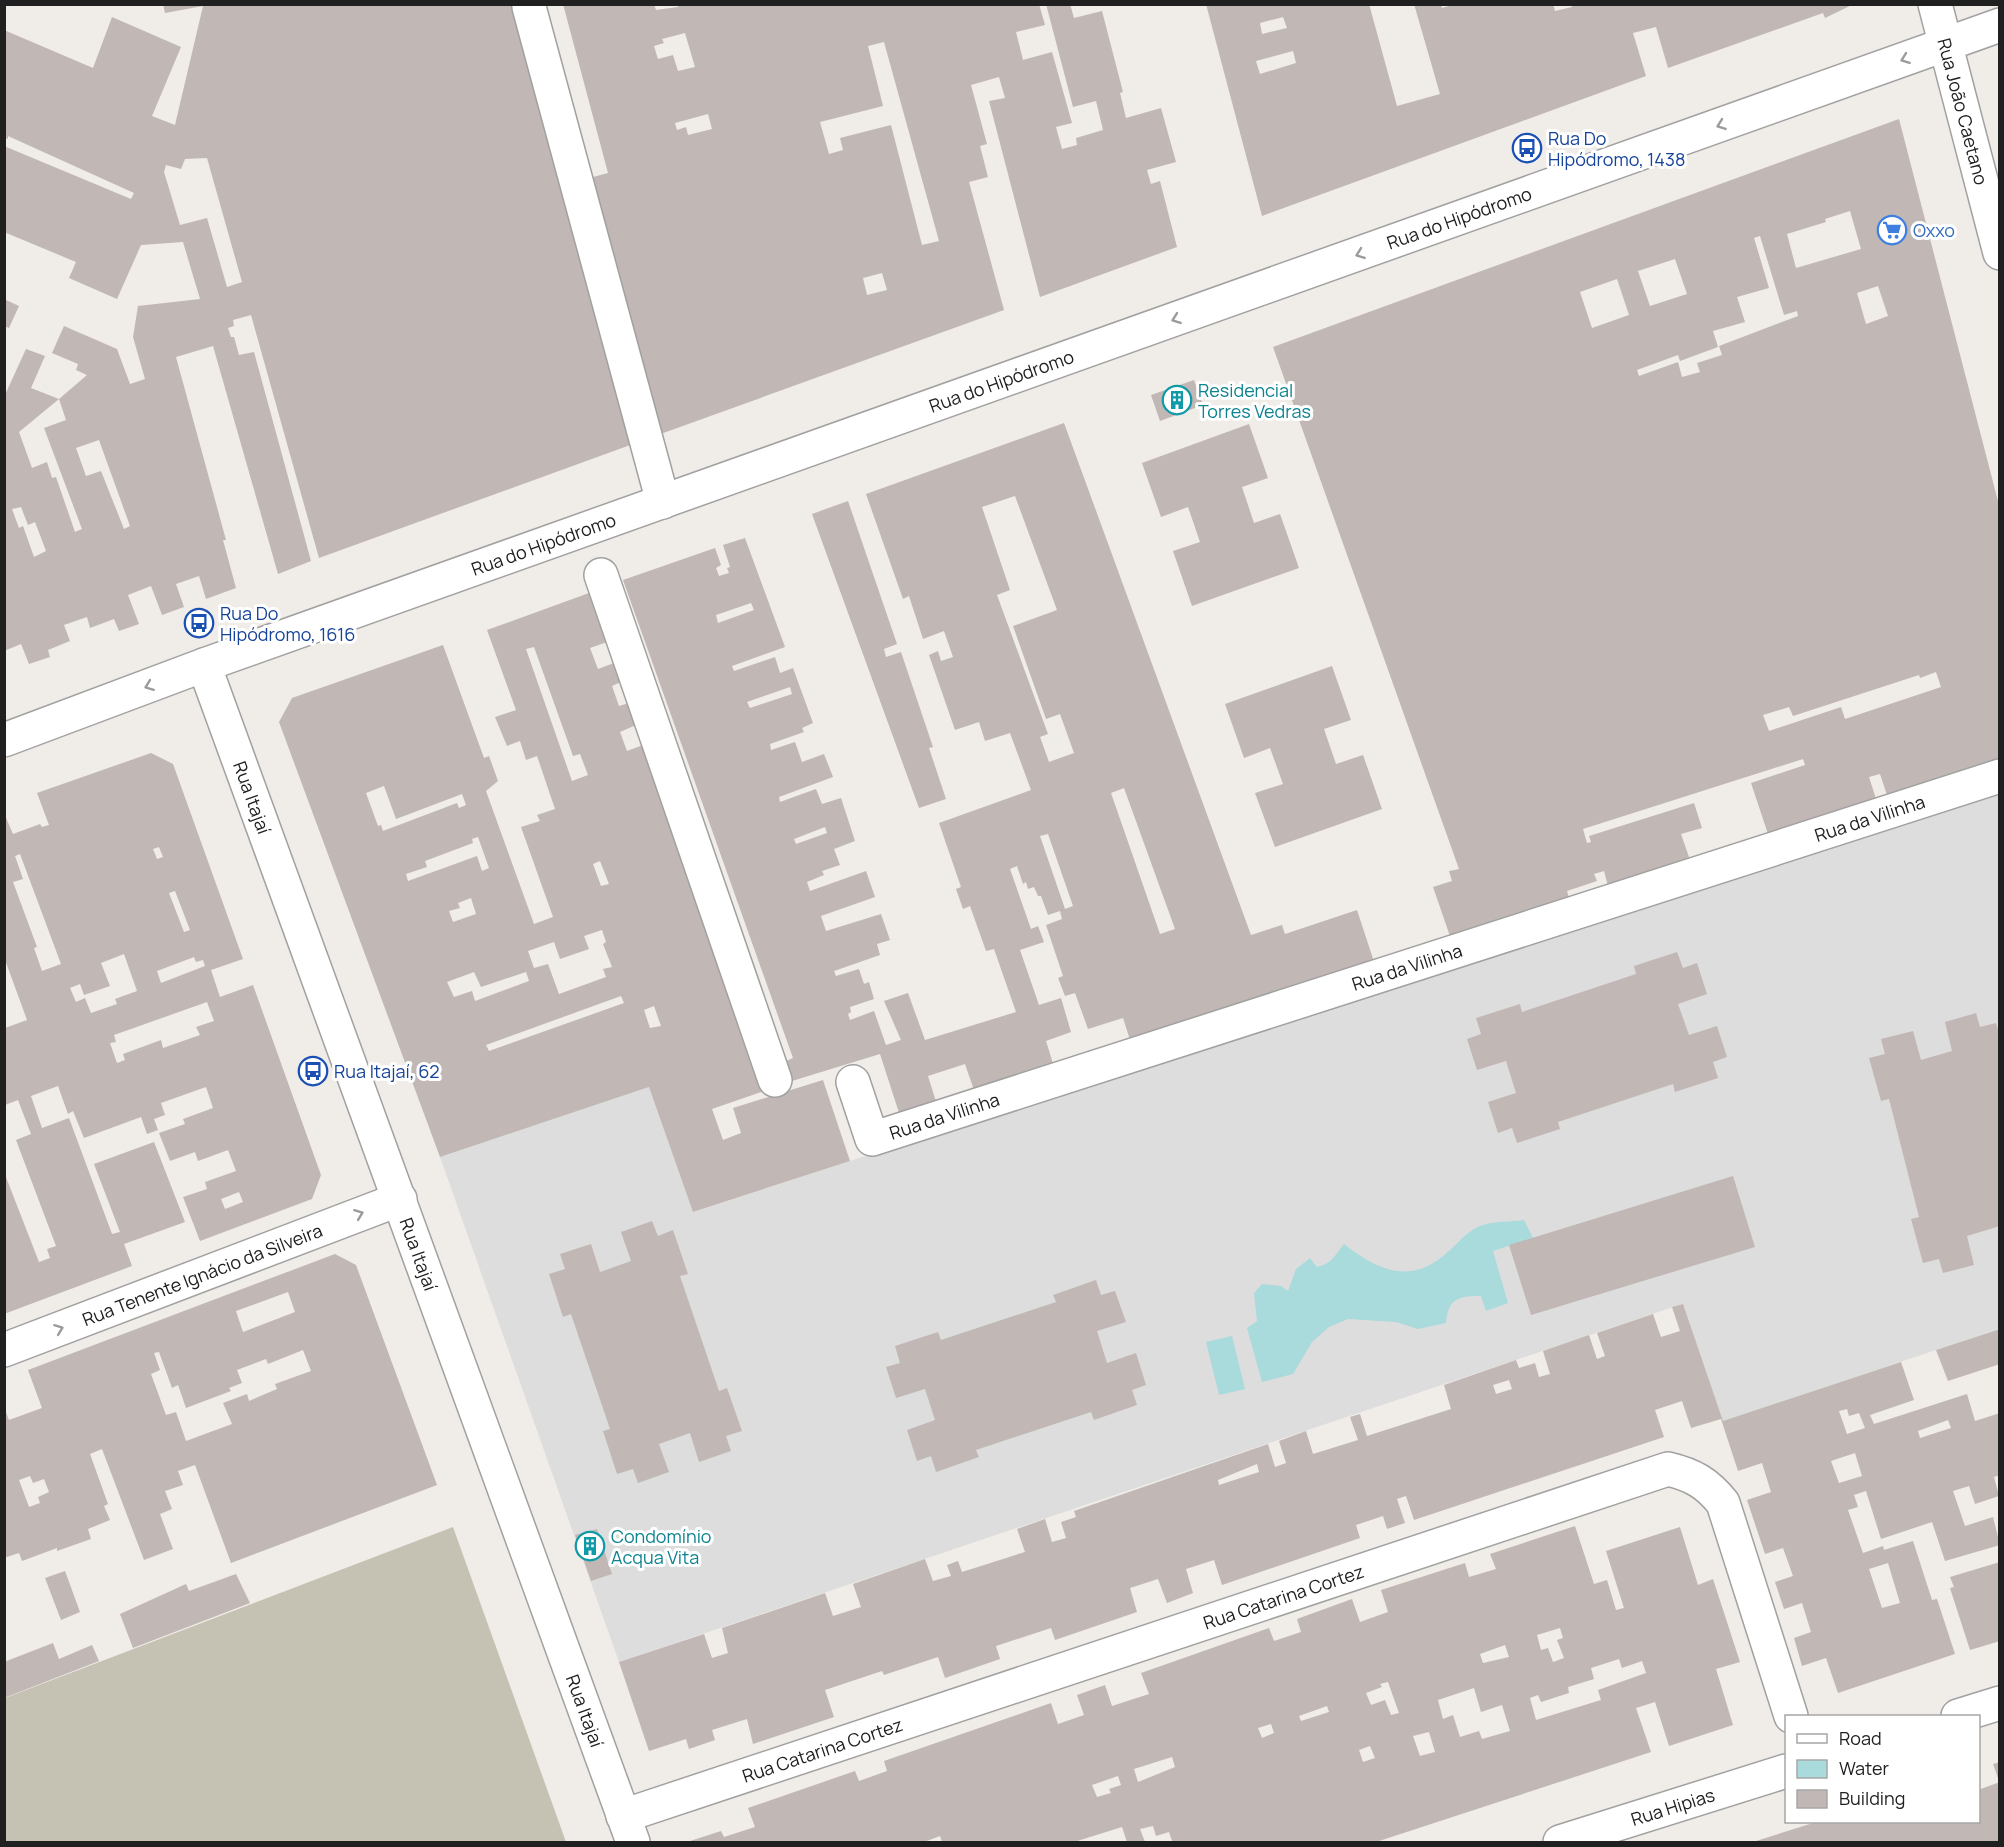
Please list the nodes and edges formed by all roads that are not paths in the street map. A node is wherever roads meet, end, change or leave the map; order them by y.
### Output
1 (1935, 4) edge
2 (529, 7) dead end
3 (2000, 25) edge
4 (1946, 45) junction
5 (2000, 253) edge
6 (663, 502) junction
7 (601, 575) dead end
8 (204, 665) junction
9 (4, 740) edge
10 (2000, 776) edge
11 (775, 1080) dead end
12 (853, 1082) dead end
13 (400, 1199) junction
14 (4, 1350) edge
15 (2000, 1703) edge
16 (1791, 1715) edge
17 (1961, 1715) edge
18 (1785, 1771) edge
19 (628, 1829) edge
20 (1560, 1842) edge

1 - 4 street, Rua João Caetano
2 - 6 street
3 - 4 street, Rua do Hipódromo
4 - 5 street, Rua João Caetano
4 -> 6 street, Rua do Hipódromo
6 - 8 street, Rua do Hipódromo
7 - 11 street
8 -> 9 street, Rua do Hipódromo
8 - 13 street, Rua Itajaí
10 - 12 street, Rua da Vilinha
14 -> 13 street, Rua Tenente Ignácio da Silveira
13 - 19 street, Rua Itajaí
15 - 17 street
16 - 19 street, Rua Catarina Cortez
18 - 20 street, Rua Hipias

